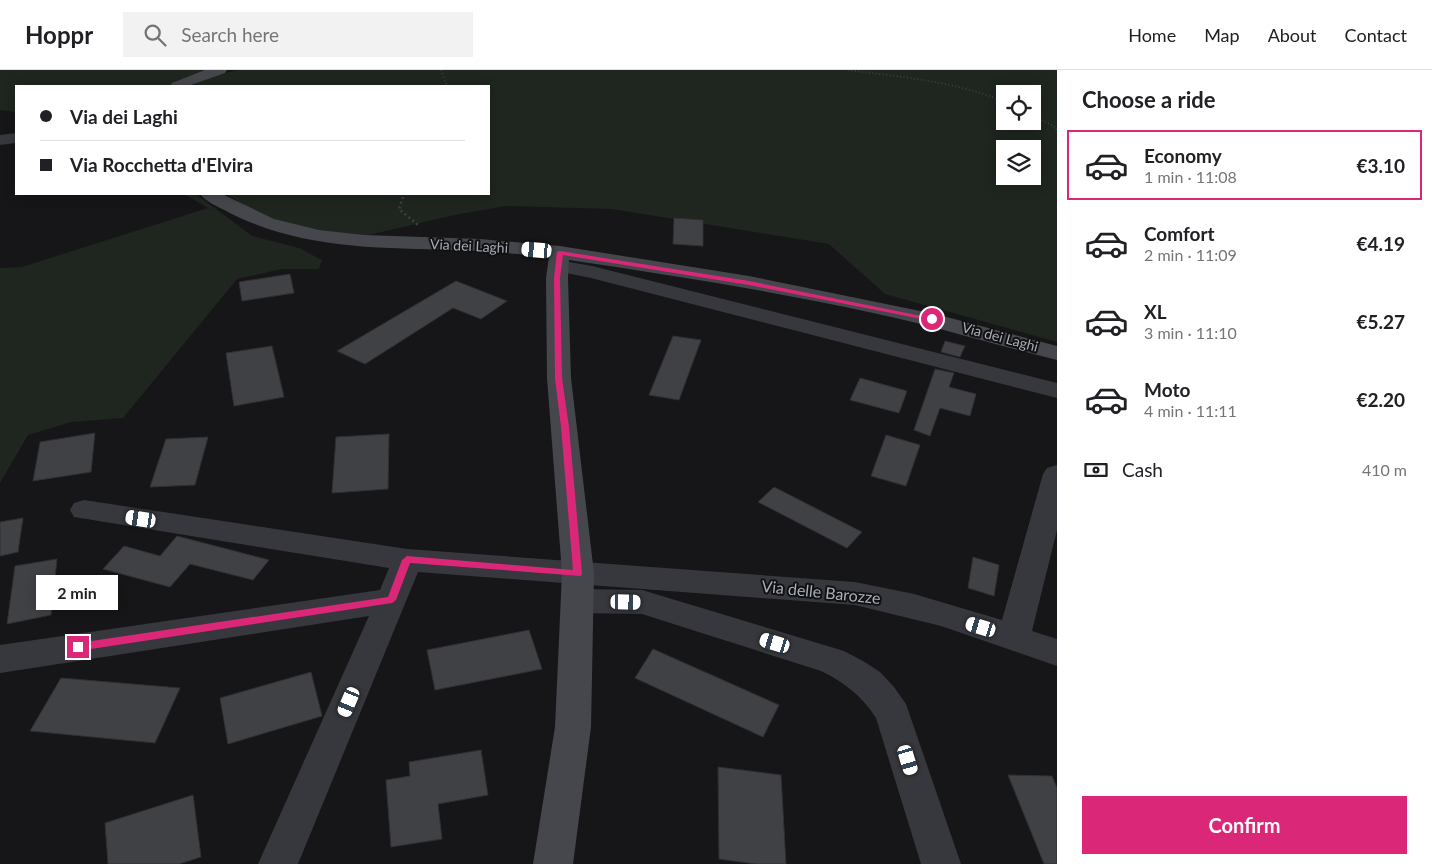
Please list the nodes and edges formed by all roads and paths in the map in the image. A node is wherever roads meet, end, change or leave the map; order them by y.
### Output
1 (220, 70) edge
2 (441, 70) edge
3 (848, 70) edge
4 (179, 85) edge
5 (447, 85) edge
6 (996, 98) edge
7 (1041, 120) edge
8 (1057, 131) edge
9 (15, 138) edge
10 (0, 140) edge
11 (211, 195) edge
12 (404, 195) edge
13 (442, 244) junction
14 (559, 259) junction
15 (1057, 353) edge
16 (1057, 391) edge
17 (1057, 474) edge
18 (84, 510) dead end
19 (407, 560) junction
20 (577, 587) junction
21 (392, 600) junction
22 (1014, 637) junction
23 (1057, 652) edge
24 (0, 659) edge
25 (278, 864) edge
26 (553, 864) edge
27 (941, 864) edge

1 - 4 main road
2 - 5 path
3 - 6 path
7 - 8 path
9 - 10 street
11 - 13 main road, Via dei Laghi
12 - 13 path
13 - 14 main road, Via dei Laghi
14 - 15 main road, Via dei Laghi
14 - 16 street
14 - 20 main road
17 - 22 street
18 - 19 street
19 - 20 street
19 - 21 street
20 - 22 street, Via delle Barozze
20 - 26 main road
20 - 27 street
21 - 24 street
21 - 25 street
22 - 23 street, Via delle Barozze

